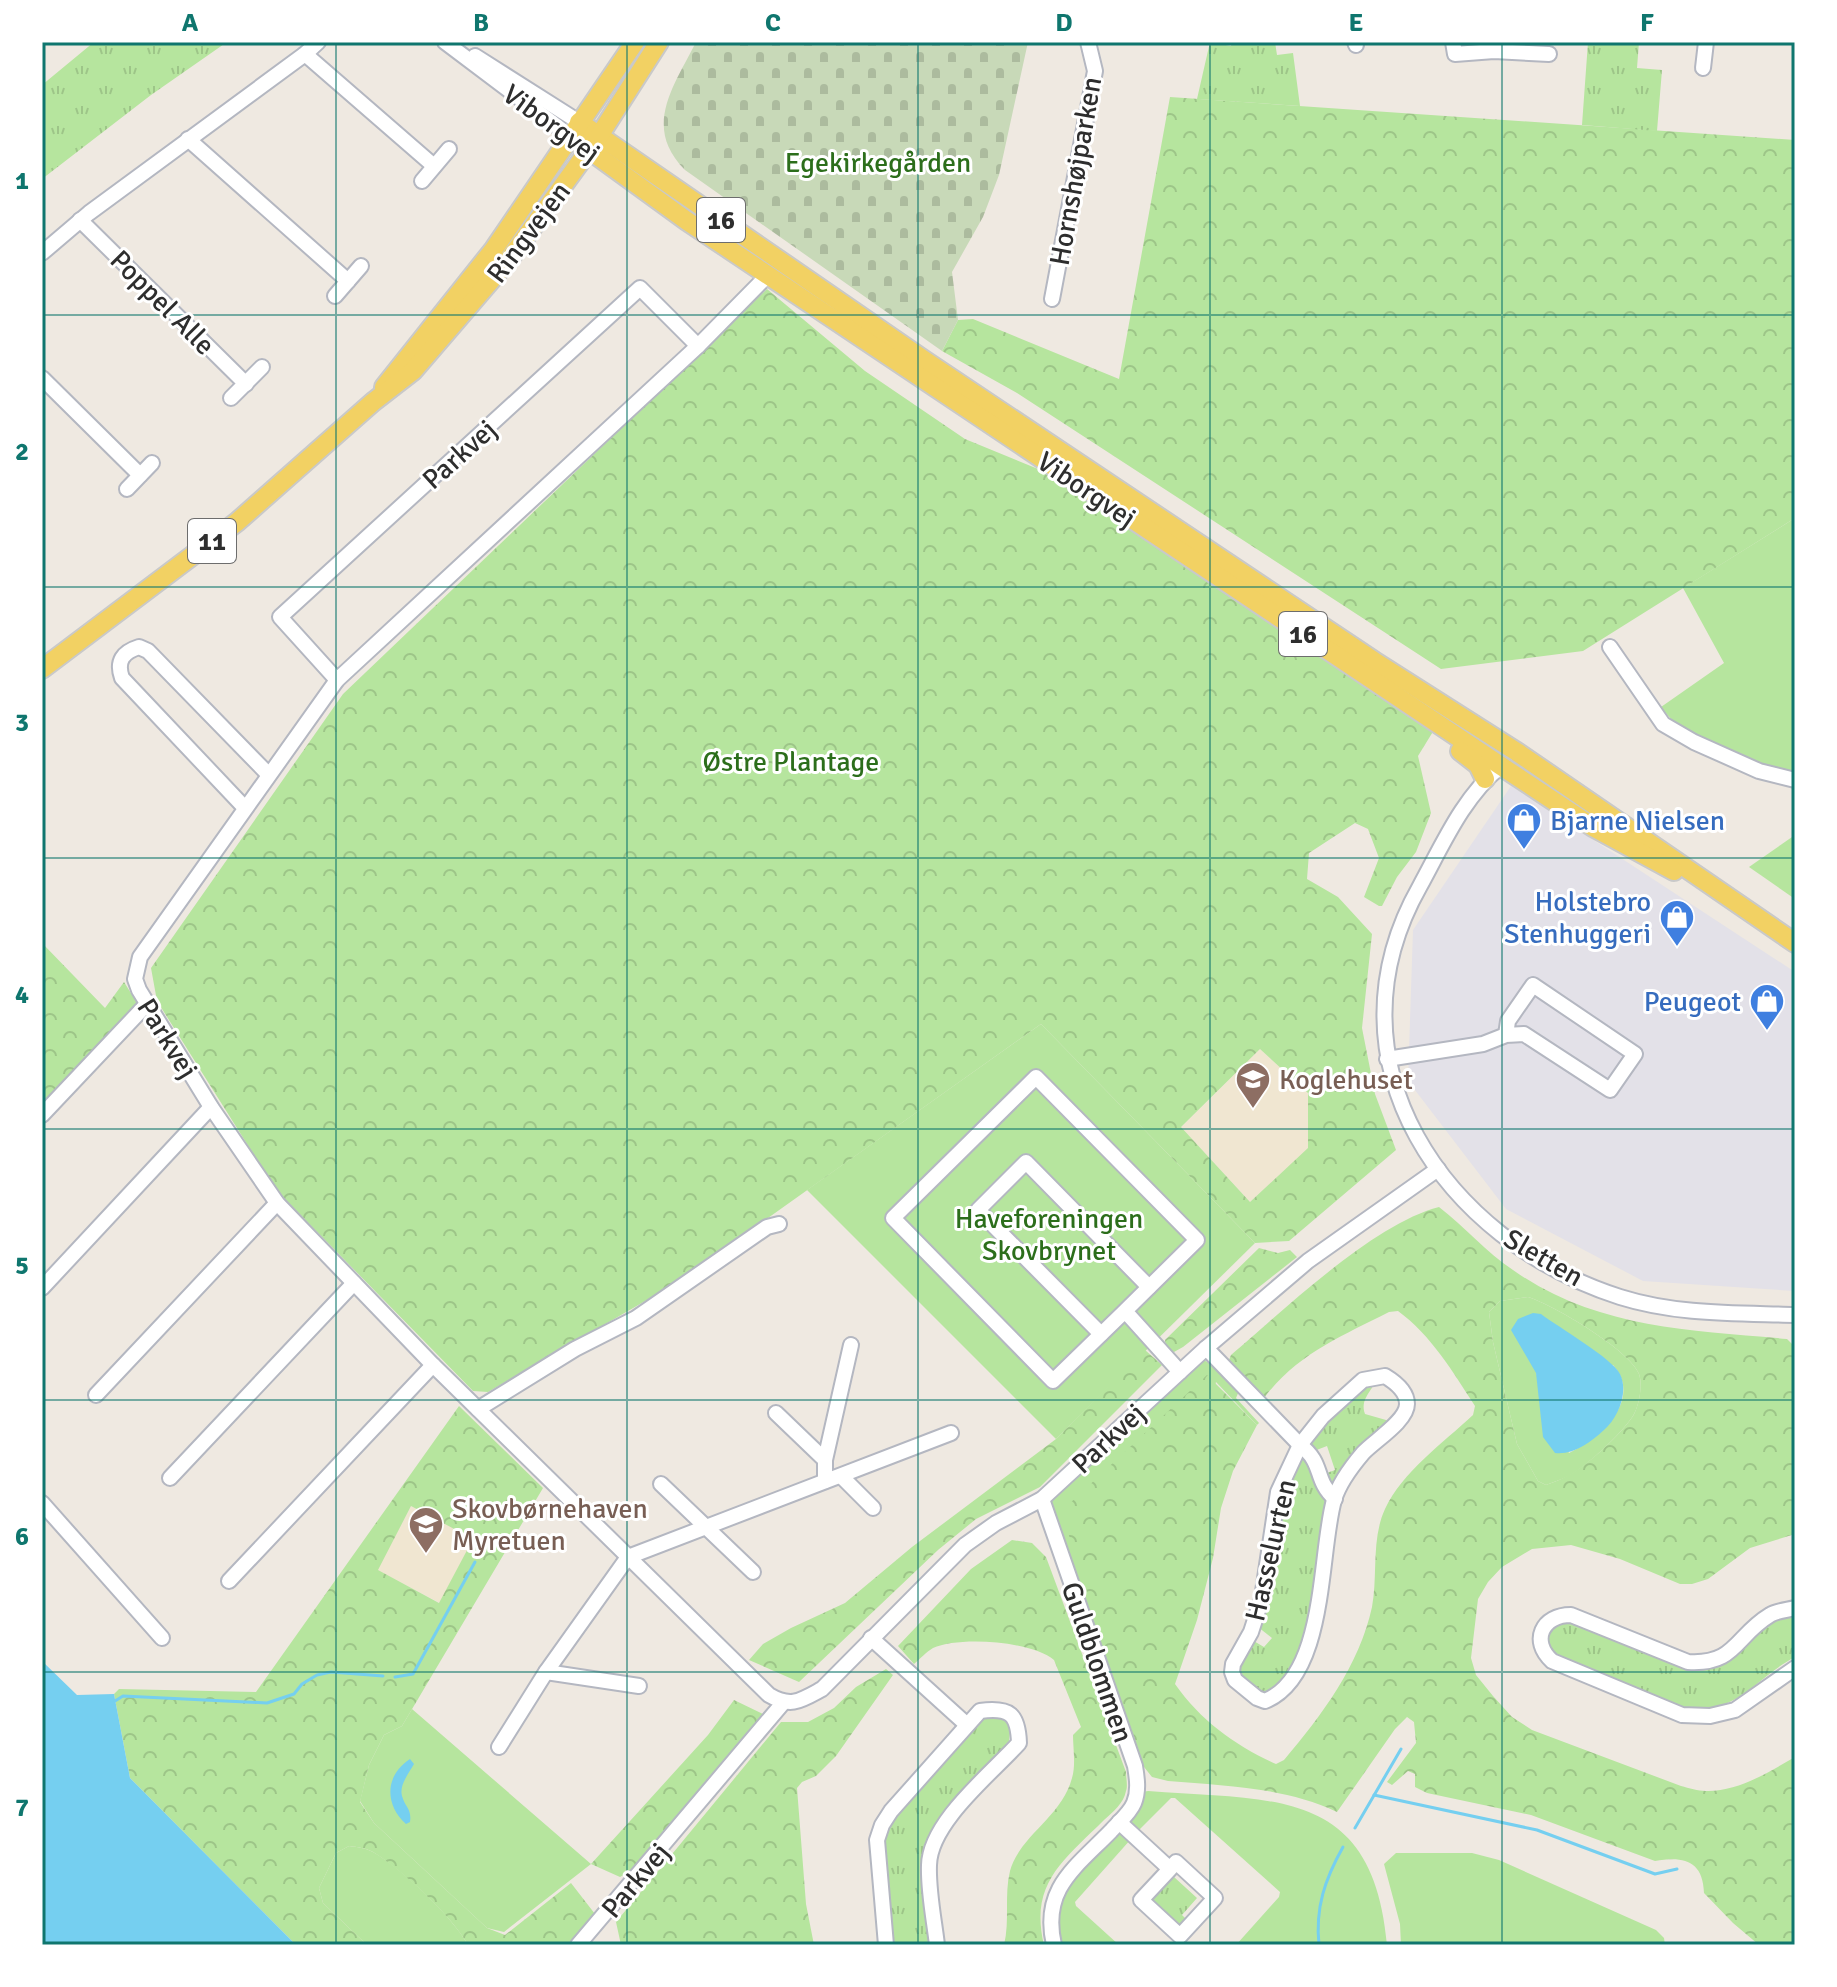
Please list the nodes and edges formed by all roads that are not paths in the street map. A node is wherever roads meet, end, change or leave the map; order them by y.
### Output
1 (318, 42) edge
2 (445, 42) edge
3 (452, 42) edge
4 (635, 42) edge
5 (659, 42) edge
6 (1088, 42) edge
7 (1453, 42) edge
8 (1706, 42) edge
9 (305, 54) junction
10 (1549, 54) dead end
11 (1703, 68) dead end
12 (575, 129) junction
13 (188, 139) junction
14 (594, 143) junction
15 (449, 149) dead end
16 (434, 166) junction
17 (422, 181) dead end
18 (80, 220) junction
19 (42, 253) edge
20 (361, 266) dead end
21 (768, 275) junction
22 (348, 281) junction
23 (335, 296) dead end
24 (1052, 299) dead end
25 (698, 346) junction
26 (262, 367) dead end
27 (42, 378) edge
28 (246, 384) junction
29 (231, 398) dead end
30 (373, 402) junction
31 (152, 463) dead end
32 (140, 475) junction
33 (127, 489) dead end
34 (1610, 647) dead end
35 (1369, 668) junction
36 (42, 669) edge
37 (337, 680) junction
38 (1504, 762) junction
39 (268, 774) junction
40 (1485, 779) junction
41 (1795, 780) edge
42 (245, 808) junction
43 (1607, 813) junction
44 (1429, 869) junction
45 (1746, 910) junction
46 (1795, 943) edge
47 (147, 1004) junction
48 (1506, 1035) junction
49 (1387, 1059) junction
50 (211, 1107) junction
51 (42, 1115) edge
52 (1438, 1169) junction
53 (277, 1203) junction
54 (779, 1224) dead end
55 (354, 1283) junction
56 (1149, 1287) junction
57 (42, 1288) edge
58 (1125, 1311) junction
59 (1795, 1315) edge
60 (1101, 1334) junction
61 (851, 1345) dead end
62 (1206, 1348) junction
63 (433, 1365) junction
64 (1180, 1372) junction
65 (96, 1395) dead end
66 (478, 1409) junction
67 (776, 1413) dead end
68 (951, 1433) dead end
69 (1300, 1445) junction
70 (825, 1460) junction
71 (841, 1476) junction
72 (170, 1478) dead end
73 (825, 1481) junction
74 (661, 1484) dead end
75 (1042, 1499) junction
76 (1335, 1499) junction
77 (42, 1503) edge
78 (873, 1508) dead end
79 (705, 1528) junction
80 (628, 1557) junction
81 (753, 1572) dead end
82 (229, 1581) dead end
83 (1795, 1608) edge
84 (162, 1638) dead end
85 (871, 1638) junction
86 (1795, 1668) edge
87 (546, 1672) junction
88 (639, 1686) dead end
89 (783, 1703) junction
90 (966, 1724) junction
91 (499, 1747) dead end
92 (1119, 1822) junction
93 (1170, 1869) junction
94 (578, 1945) edge
95 (886, 1945) edge
96 (937, 1945) edge
97 (1054, 1945) edge

1 - 9 street
2 - 12 street, Viborgvej
3 - 12 street, Viborgvej
4 - 12 main road, Ringvejen / 11
5 - 14 main road, Ringvejen / 11
6 - 24 street, Hornshøjparken
7 - 10 street
8 - 11 street
9 - 13 street
9 - 16 street
12 - 14 main road, Viborgvej / 16
12 - 30 main road, Ringvejen / 11
13 - 18 street
13 - 22 street
14 - 21 main road, Viborgvej / 16
14 - 30 main road, Ringvejen / 11
14 - 35 main road, Viborgvej / 16
15 - 16 street
16 - 17 street
18 - 19 street
18 - 28 street, Poppel Alle
20 - 22 street
21 - 25 street, Parkvej
21 - 35 main road, Viborgvej / 16
22 - 23 street
25 - 37 street, Parkvej
25 - 37 street, Parkvej
26 - 28 street
27 - 32 street
28 - 29 street
30 - 36 main road, Ringvejen / 11
31 - 32 street
32 - 33 street
34 - 41 street
35 - 38 main road
35 - 40 main road
35 - 43 main road, Viborgvej / 16
37 - 39 street, Parkvej
38 - 40 street, Sletten
38 - 43 main road
38 - 44 street, Sletten
38 - 45 main road, Viborgvej / 16
39 - 42 street, Parkvej
39 - 42 street
40 - 44 street, Sletten
42 - 47 street, Parkvej
43 - 45 main road, Viborgvej / 16
44 - 49 street, Sletten
45 - 46 main road, Viborgvej / 16
47 - 50 street, Parkvej
47 - 51 street
48 - 48 street
48 - 49 street
49 - 52 street, Sletten
50 - 53 street, Parkvej
50 - 57 street, Parkvej
52 - 59 street, Sletten
52 - 62 street, Parkvej
53 - 55 street, Parkvej
53 - 65 street
54 - 66 street
55 - 63 street, Parkvej
55 - 72 street
56 - 58 street
56 - 60 street
56 - 60 street
58 - 60 street
58 - 64 street
61 - 70 street
62 - 64 street, Parkvej
62 - 69 street, Hasselurten
63 - 66 street, Parkvej
63 - 82 street
64 - 75 street, Parkvej
66 - 80 street, Parkvej
67 - 70 street
68 - 71 street
69 - 76 street, Hasselurten
69 - 76 street, Hasselurten
69 - 76 street, Hasselurten
70 - 73 street
71 - 73 street
71 - 78 street
73 - 79 street
74 - 79 street
75 - 85 street, Parkvej
75 - 92 street, Guldblommen
77 - 84 street
79 - 80 street
79 - 81 street
80 - 87 street
80 - 89 street, Parkvej
83 - 86 street
85 - 89 street, Parkvej
85 - 90 street
87 - 88 street
87 - 91 street
89 - 94 street, Parkvej
90 - 95 street
90 - 96 street
92 - 93 street
92 - 97 street, Guldblommen
93 - 93 street

